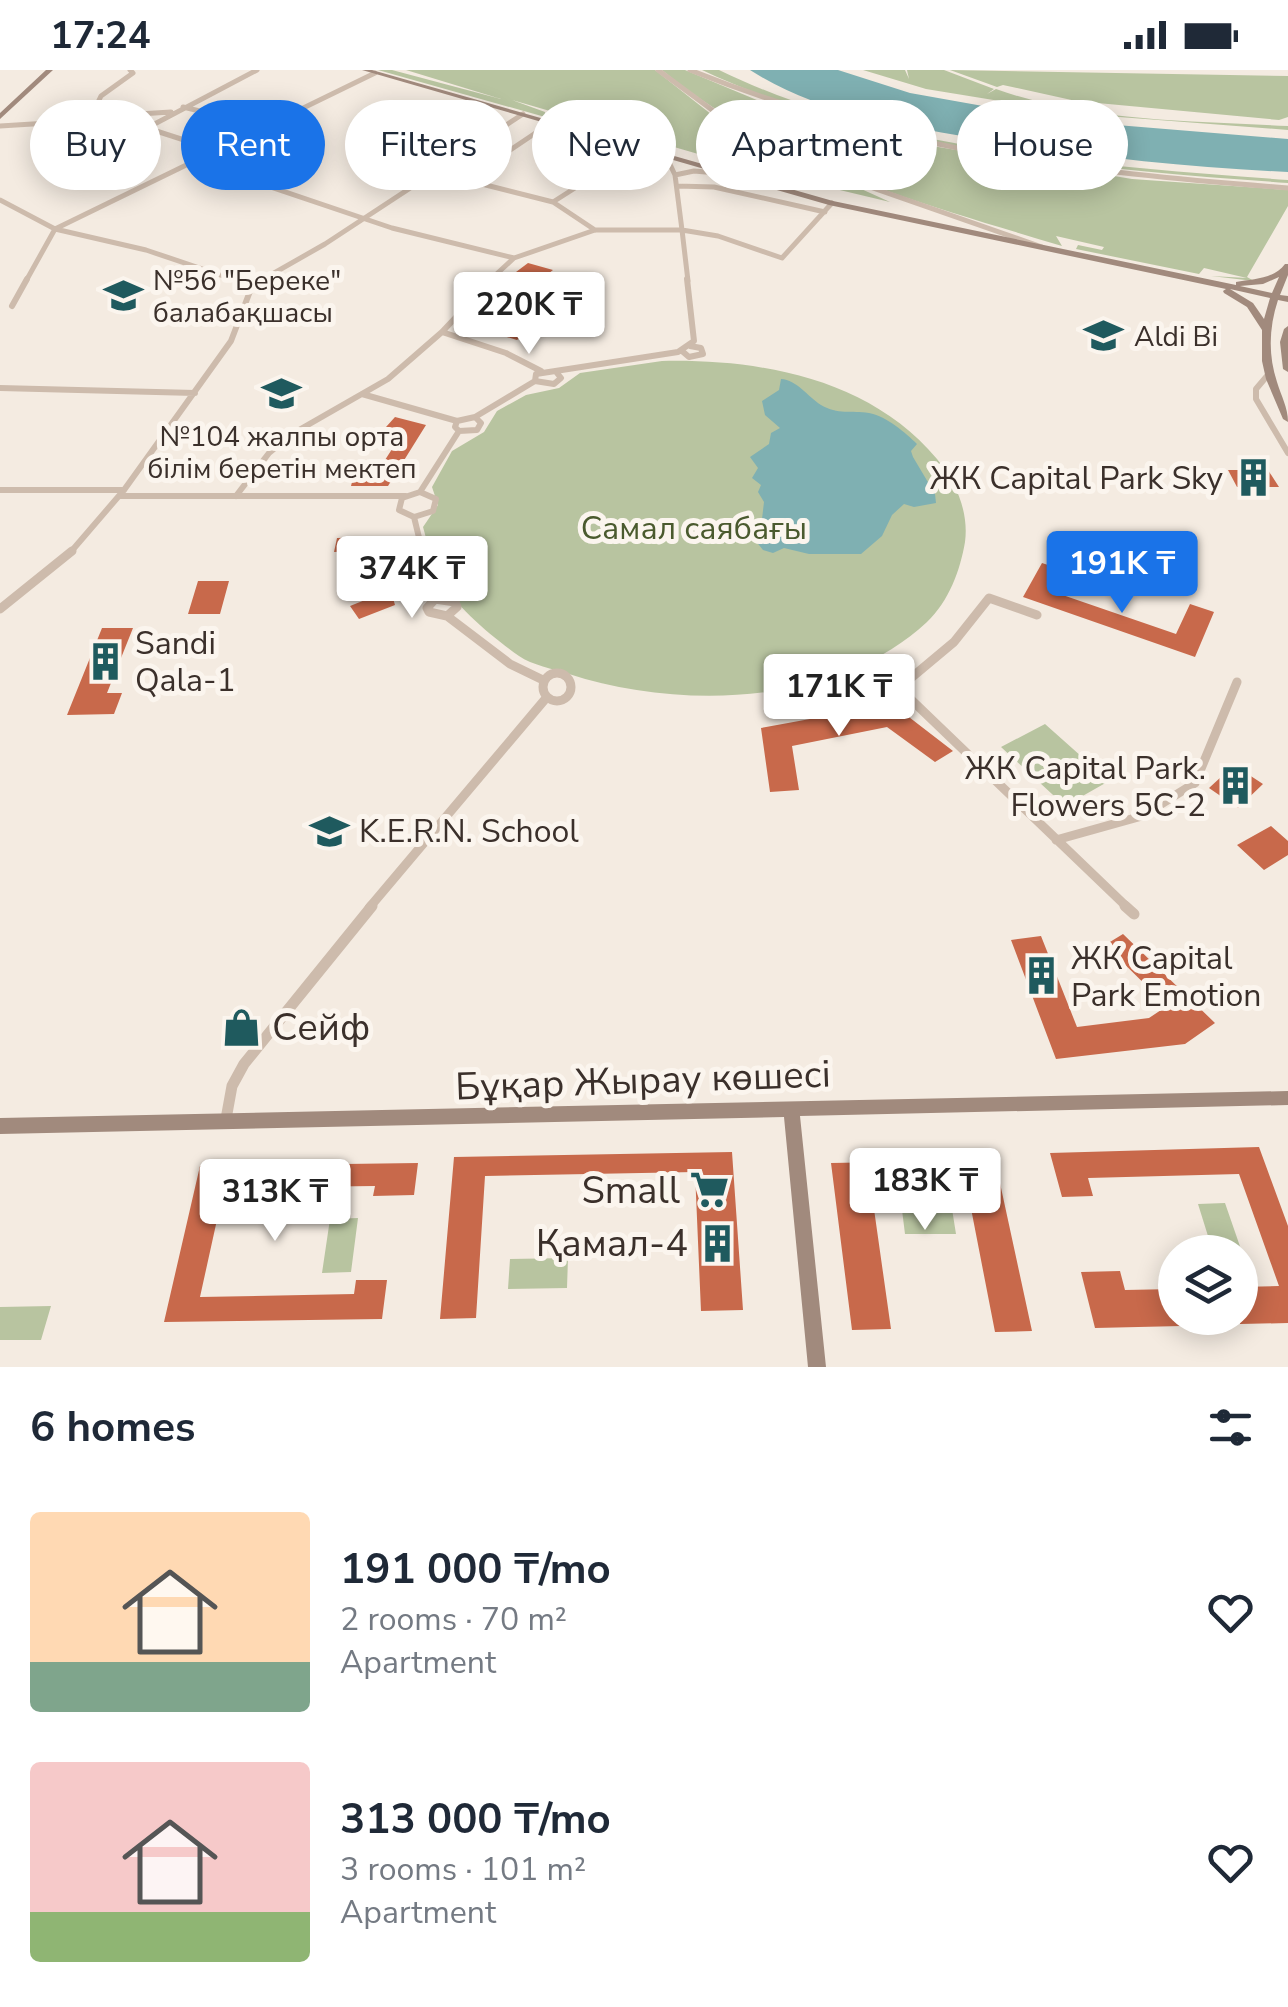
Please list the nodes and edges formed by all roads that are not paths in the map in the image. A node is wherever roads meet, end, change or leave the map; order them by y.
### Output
1 (50, 70) edge
2 (130, 70) edge
3 (257, 70) edge
4 (658, 70) edge
5 (690, 70) edge
6 (370, 71) edge
7 (95, 100) edge
8 (196, 100) edge
9 (313, 100) edge
10 (181, 108) edge
11 (161, 112) edge
12 (174, 112) junction
13 (522, 114) junction
14 (0, 117) edge
15 (532, 117) edge
16 (161, 118) edge
17 (512, 121) edge
18 (30, 124) edge
19 (0, 126) edge
20 (181, 166) edge
21 (676, 186) joint
22 (1288, 188) edge
23 (282, 190) edge
24 (408, 190) edge
25 (506, 190) edge
26 (572, 190) edge
27 (782, 190) edge
28 (0, 200) edge
29 (553, 202) junction
30 (832, 203) junction
31 (824, 212) junction
32 (364, 218) junction
33 (56, 229) junction
34 (594, 230) junction
35 (682, 230) junction
36 (1044, 248) junction
37 (514, 258) junction
38 (1287, 269) edge
39 (1217, 284) junction
40 (252, 286) junction
41 (1274, 296) junction
42 (1288, 298) edge
43 (12, 306) dead end
44 (1266, 328) junction
45 (1288, 330) edge
46 (442, 332) junction
47 (1288, 369) edge
48 (541, 372) junction
49 (557, 373) junction
50 (1267, 376) junction
51 (535, 381) junction
52 (0, 388) edge
53 (195, 393) junction
54 (362, 394) junction
55 (475, 418) junction
56 (1288, 418) edge
57 (457, 420) junction
58 (459, 431) junction
59 (1288, 453) edge
60 (0, 490) edge
61 (420, 492) junction
62 (122, 493) junction
63 (236, 496) junction
64 (406, 496) junction
65 (414, 517) junction
66 (435, 599) junction
67 (0, 609) edge
68 (1036, 615) dead end
69 (448, 616) junction
70 (544, 680) junction
71 (1237, 682) dead end
72 (547, 697) junction
73 (1056, 840) junction
74 (1134, 914) dead end
75 (1288, 1098) edge
76 (792, 1108) junction
77 (226, 1119) junction
78 (0, 1126) edge
79 (816, 1367) edge

1 - 14 main road
2 - 7 street
3 - 8 street
4 - 36 street
5 - 22 street
6 - 9 street
6 - 13 main road
10 - 12 street
11 - 12 street
12 - 16 street
13 - 15 main road
13 - 17 street
18 - 19 street
20 - 33 street
21 - 31 street
21 - 35 street
23 - 32 street
24 - 32 street
25 - 29 street
26 - 29 street
27 - 30 main road
28 - 33 street
29 - 34 street
30 - 31 street
30 - 36 main road
31 - 35 street
32 - 37 street
32 - 40 street
33 - 40 street
33 - 43 street
34 - 35 street
34 - 37 street
35 - 49 street
36 - 39 main road
37 - 46 street
38 - 39 main road
38 - 41 main road
39 - 41 main road
39 - 44 main road
40 - 53 street
41 - 42 main road
41 - 44 main road
44 - 50 main road
45 - 47 main road
46 - 48 street
46 - 54 street
48 - 49 street
48 - 51 street
49 - 51 street
50 - 56 main road
50 - 59 street
51 - 55 street
52 - 53 street
53 - 62 street
54 - 57 street
54 - 63 street
55 - 57 street
55 - 58 street
57 - 58 street
58 - 61 street
60 - 62 street
61 - 64 street
61 - 65 street
62 - 63 street
62 - 67 street
63 - 64 street
64 - 65 street
65 - 66 street
66 - 69 street
66 - 69 street
68 - 73 street
69 - 70 street
70 - 72 street
70 - 72 street
71 - 73 street
72 - 77 street
73 - 74 street
75 - 76 main road, Бұқар Жырау көшесі
76 - 77 main road, Бұқар Жырау көшесі
76 - 79 main road
77 - 78 main road, Бұқар Жырау көшесі

